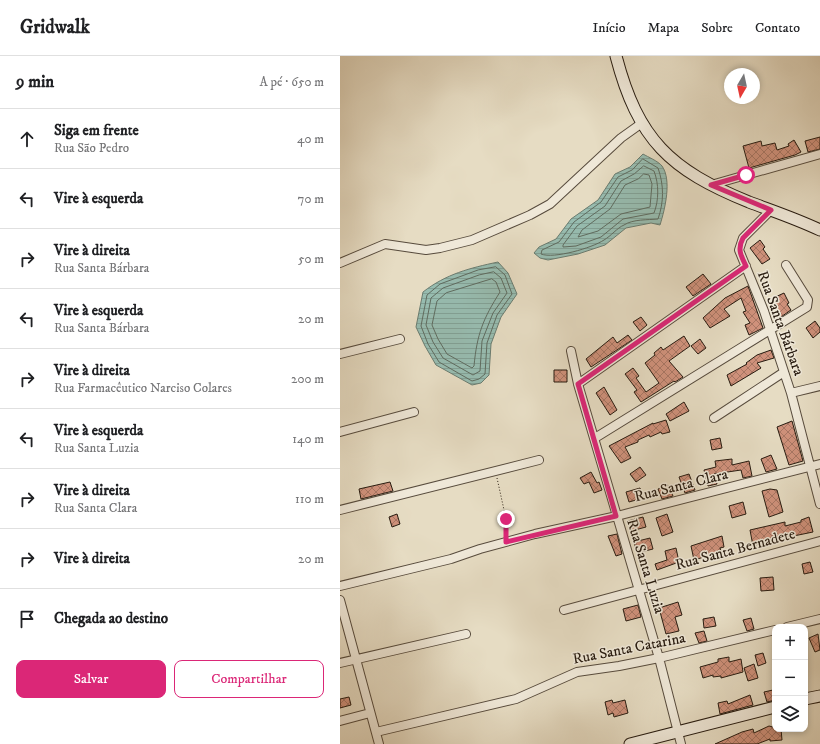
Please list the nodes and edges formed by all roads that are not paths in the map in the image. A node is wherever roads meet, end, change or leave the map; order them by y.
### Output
1 (616, 56) edge
2 (642, 123) junction
3 (820, 154) edge
4 (711, 185) junction
5 (771, 210) junction
6 (820, 230) edge
7 (340, 263) edge
8 (786, 265) dead end
9 (746, 266) junction
10 (770, 329) junction
11 (400, 338) dead end
12 (571, 351) dead end
13 (340, 354) edge
14 (784, 372) junction
15 (578, 384) junction
16 (820, 386) edge
17 (791, 393) junction
18 (414, 412) dead end
19 (714, 418) dead end
20 (340, 432) edge
21 (595, 438) junction
22 (539, 460) dead end
23 (820, 464) edge
24 (810, 466) junction
25 (820, 504) edge
26 (340, 510) edge
27 (616, 516) junction
28 (820, 541) edge
29 (340, 586) edge
30 (639, 589) junction
31 (340, 600) edge
32 (564, 610) dead end
33 (820, 619) edge
34 (799, 624) edge
35 (772, 631) edge
36 (466, 634) dead end
37 (659, 658) junction
38 (356, 659) junction
39 (340, 663) edge
40 (820, 696) edge
41 (808, 698) edge
42 (772, 708) edge
43 (370, 713) junction
44 (340, 721) edge
45 (678, 731) junction
46 (376, 732) junction
47 (379, 744) edge
48 (630, 744) edge
49 (681, 744) edge

1 - 2 street
2 - 4 street
2 - 7 street
3 - 4 street
4 - 5 street
5 - 6 street
5 - 9 street, Rua Santa Bárbara
8 - 10 street
9 - 10 street, Rua Santa Bárbara
9 - 15 street
10 - 14 street, Rua Santa Bárbara
10 - 21 street
11 - 13 street
12 - 15 street, Rua Santa Luzia
14 - 17 street, Rua Santa Bárbara
14 - 19 street
15 - 21 street, Rua Santa Luzia
16 - 17 street
17 - 24 street, Rua Santa Bárbara
18 - 20 street
21 - 27 street, Rua Santa Luzia
22 - 26 street
23 - 24 street, Rua Santa Clara
24 - 25 street, Rua Santa Bárbara
24 - 27 street, Rua Santa Clara
27 - 29 street, Rua Santa Clara
27 - 30 street, Rua Santa Luzia
28 - 30 street, Rua Santa Bernadete
30 - 32 street, Rua Santa Bernadete
30 - 37 street, Rua Santa Luzia
31 - 38 street
33 - 34 street
35 - 37 street, Rua Santa Catarina
36 - 38 street
37 - 45 street, Rua Santa Luzia
37 - 46 street, Rua Santa Catarina
38 - 39 street
38 - 43 street
40 - 41 street
42 - 45 street
43 - 44 street
43 - 46 street
45 - 48 street
45 - 49 street, Rua Santa Luzia
46 - 47 street

